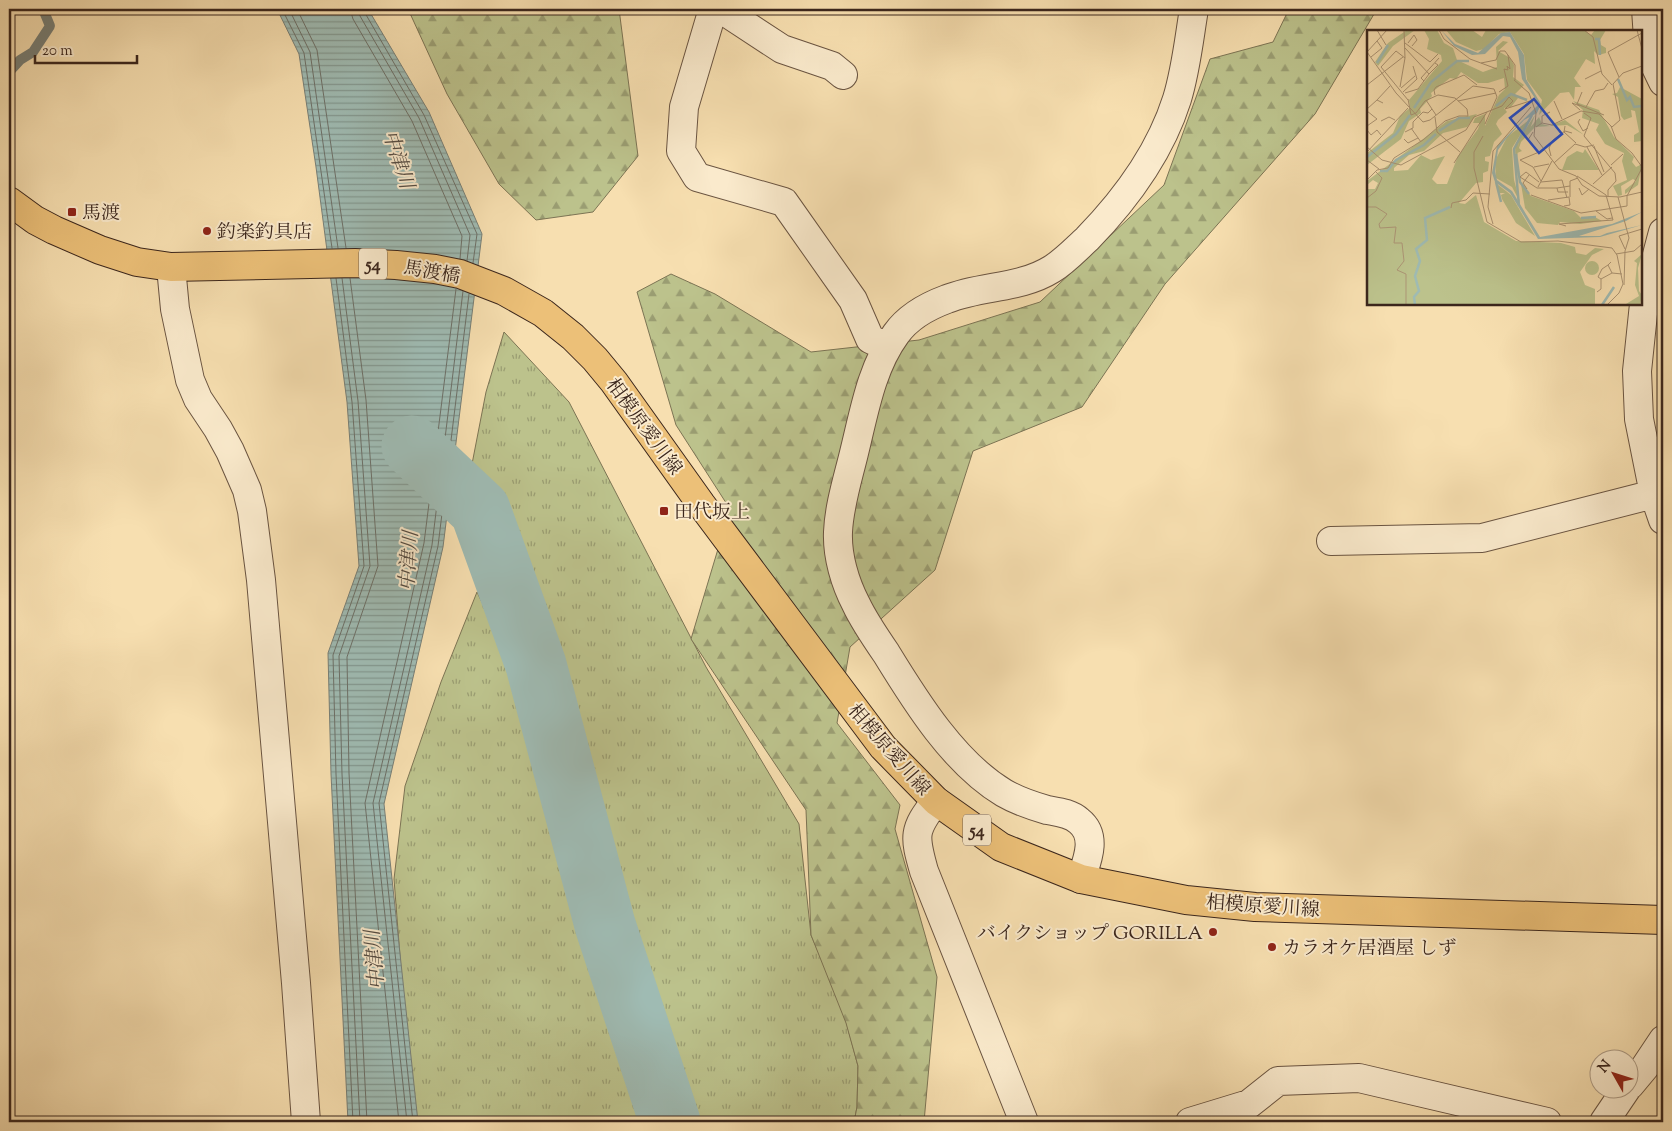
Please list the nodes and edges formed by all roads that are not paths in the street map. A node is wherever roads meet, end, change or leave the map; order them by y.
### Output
1 (713, 9) edge
2 (721, 9) edge
3 (1194, 9) edge
4 (1646, 9) edge
5 (843, 75) dead end
6 (1663, 82) edge
7 (9, 201) edge
8 (1663, 232) edge
9 (171, 267) junction
10 (524, 301) joint
11 (887, 347) junction
12 (1654, 494) junction
13 (1663, 520) edge
14 (1331, 541) dead end
15 (936, 802) junction
16 (1081, 879) junction
17 (1663, 920) edge
18 (1663, 1040) edge
19 (1646, 1075) edge
20 (1620, 1098) edge
21 (306, 1122) edge
22 (1024, 1122) edge
23 (1190, 1122) edge
24 (1547, 1122) edge
25 (1604, 1122) edge

1 - 11 street
2 - 5 street
3 - 11 street
4 - 6 street
7 - 9 main road, 54
8 - 12 street
9 - 10 main road, 馬渡橋 / 54
9 - 21 street
10 - 15 main road, 相模原愛川線 / 54
11 - 16 street
12 - 13 street
12 - 14 street
15 - 16 main road, 相模原愛川線 / 54
15 - 22 street
16 - 17 main road, 相模原愛川線 / 54
18 - 19 street
20 - 25 street
23 - 24 street

